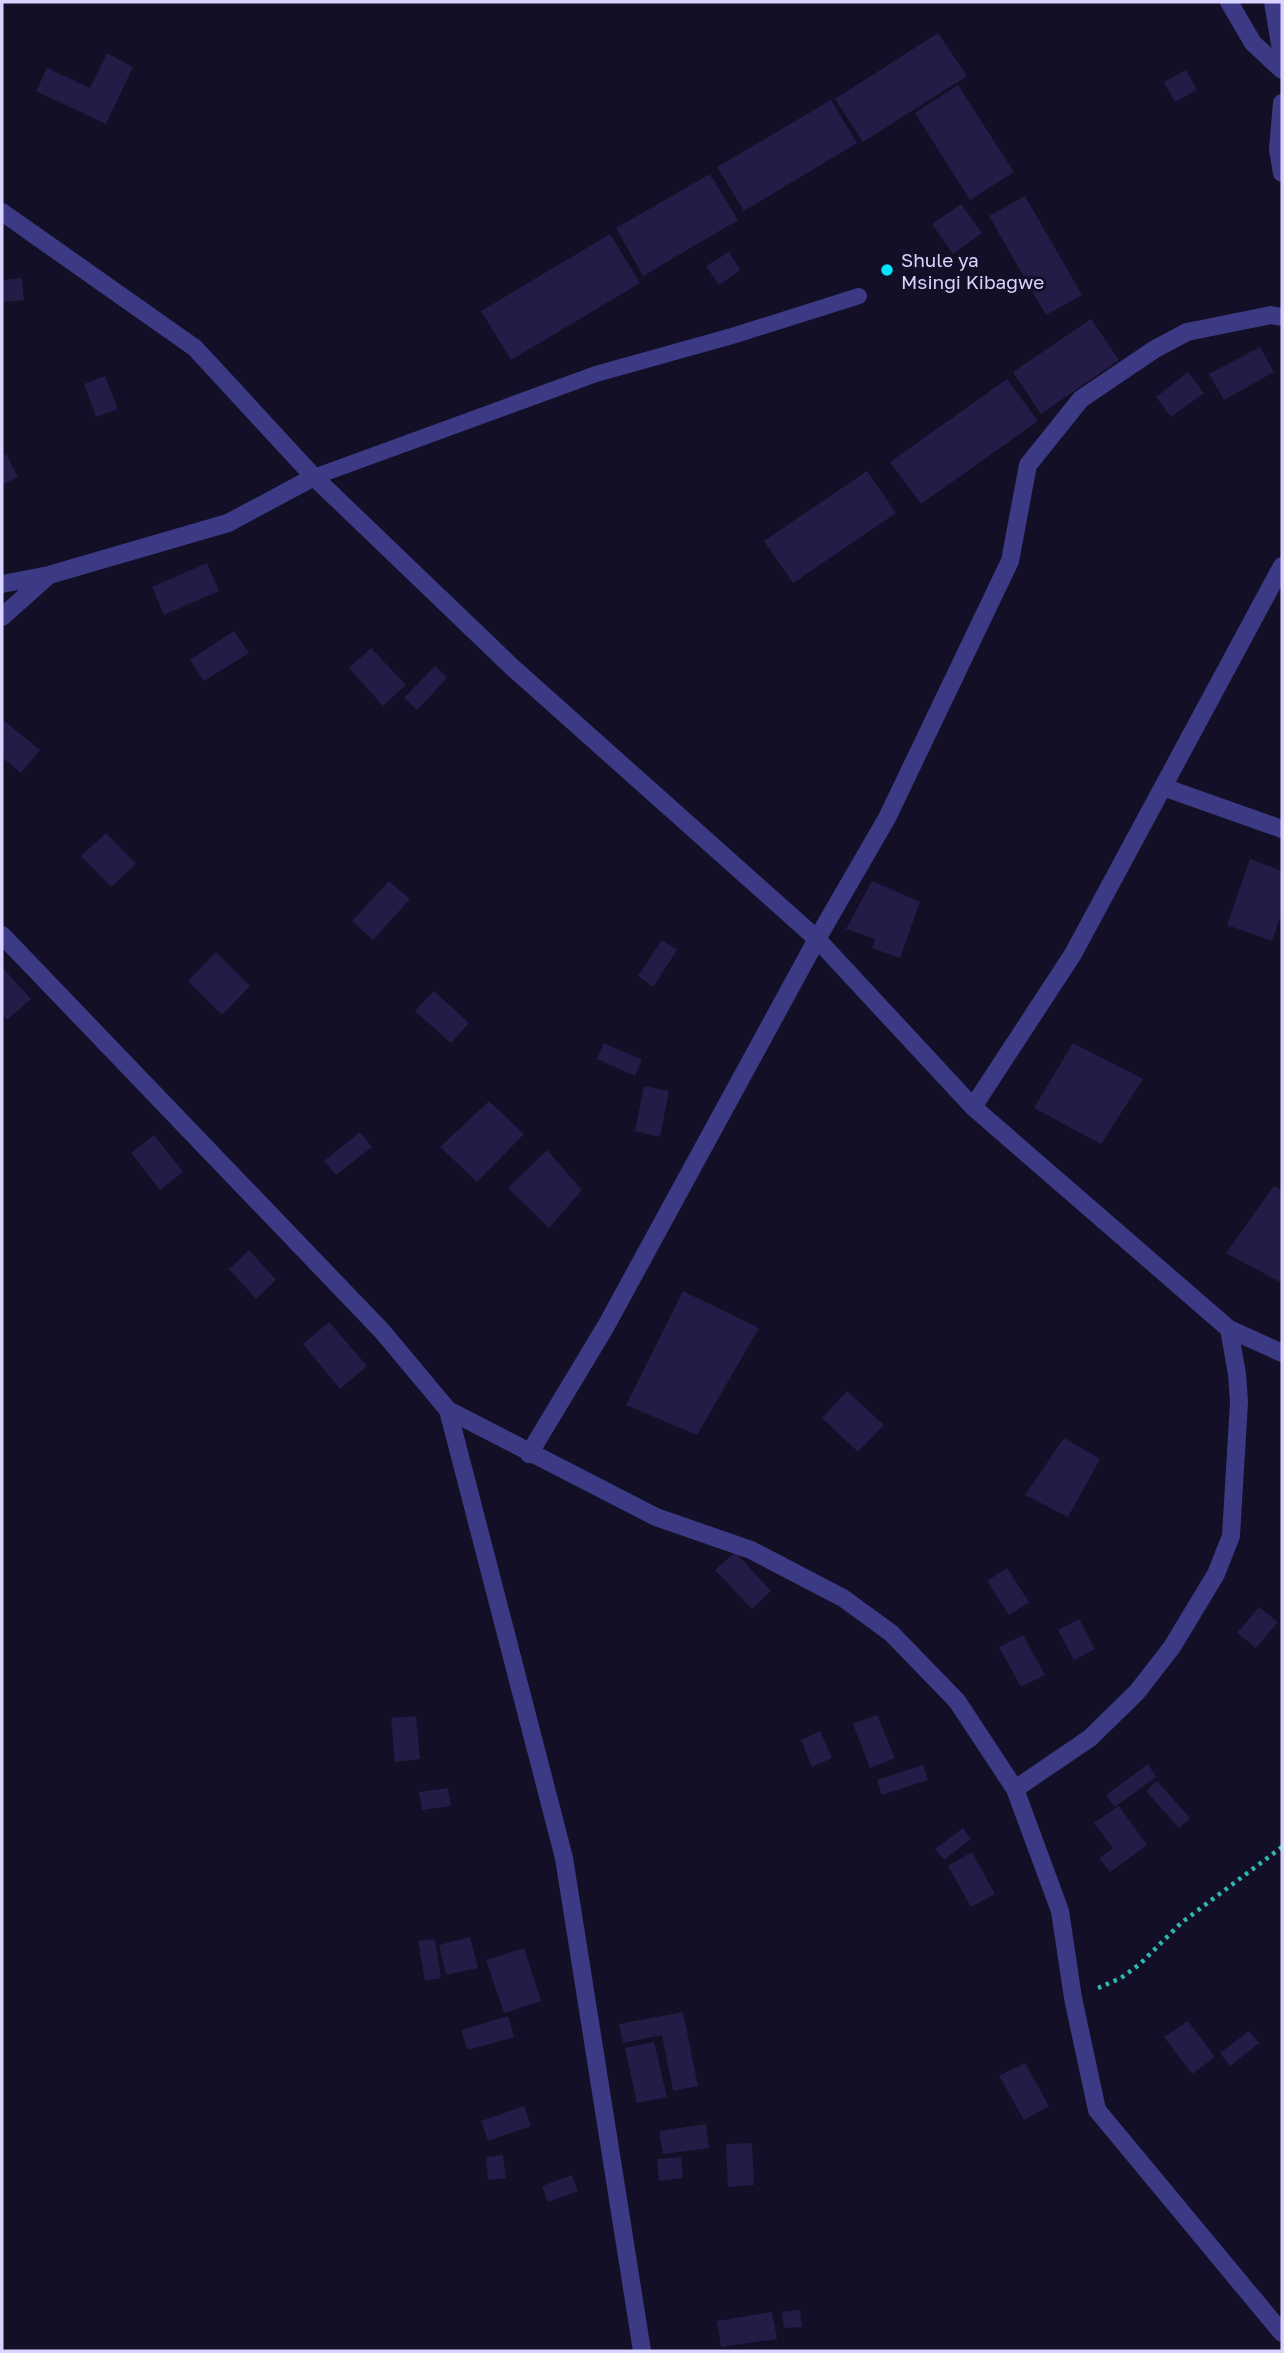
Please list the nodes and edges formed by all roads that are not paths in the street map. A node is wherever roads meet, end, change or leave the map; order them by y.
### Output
1 (1229, 2) edge
2 (1273, 2) edge
3 (1282, 57) edge
4 (1282, 70) edge
5 (1282, 103) edge
6 (1282, 173) edge
7 (2, 212) edge
8 (859, 296) dead end
9 (1282, 317) edge
10 (314, 477) junction
11 (1282, 566) edge
12 (48, 575) junction
13 (2, 584) edge
14 (2, 617) edge
15 (1163, 787) junction
16 (1282, 829) edge
17 (2, 935) edge
18 (817, 939) junction
19 (973, 1107) junction
20 (1229, 1329) junction
21 (1282, 1353) edge
22 (448, 1410) junction
23 (529, 1454) junction
24 (1015, 1788) junction
25 (1282, 2333) edge
26 (642, 2351) edge

1 - 4 street
2 - 3 street
5 - 6 street
7 - 10 street
8 - 10 lane
9 - 18 street
10 - 12 street
10 - 18 street
11 - 15 street
12 - 13 street
12 - 14 street
15 - 16 street
15 - 19 street
17 - 22 street
18 - 19 street
18 - 23 street
19 - 20 street
20 - 21 street
20 - 24 street
22 - 23 street
22 - 26 street
23 - 24 street
24 - 25 street

